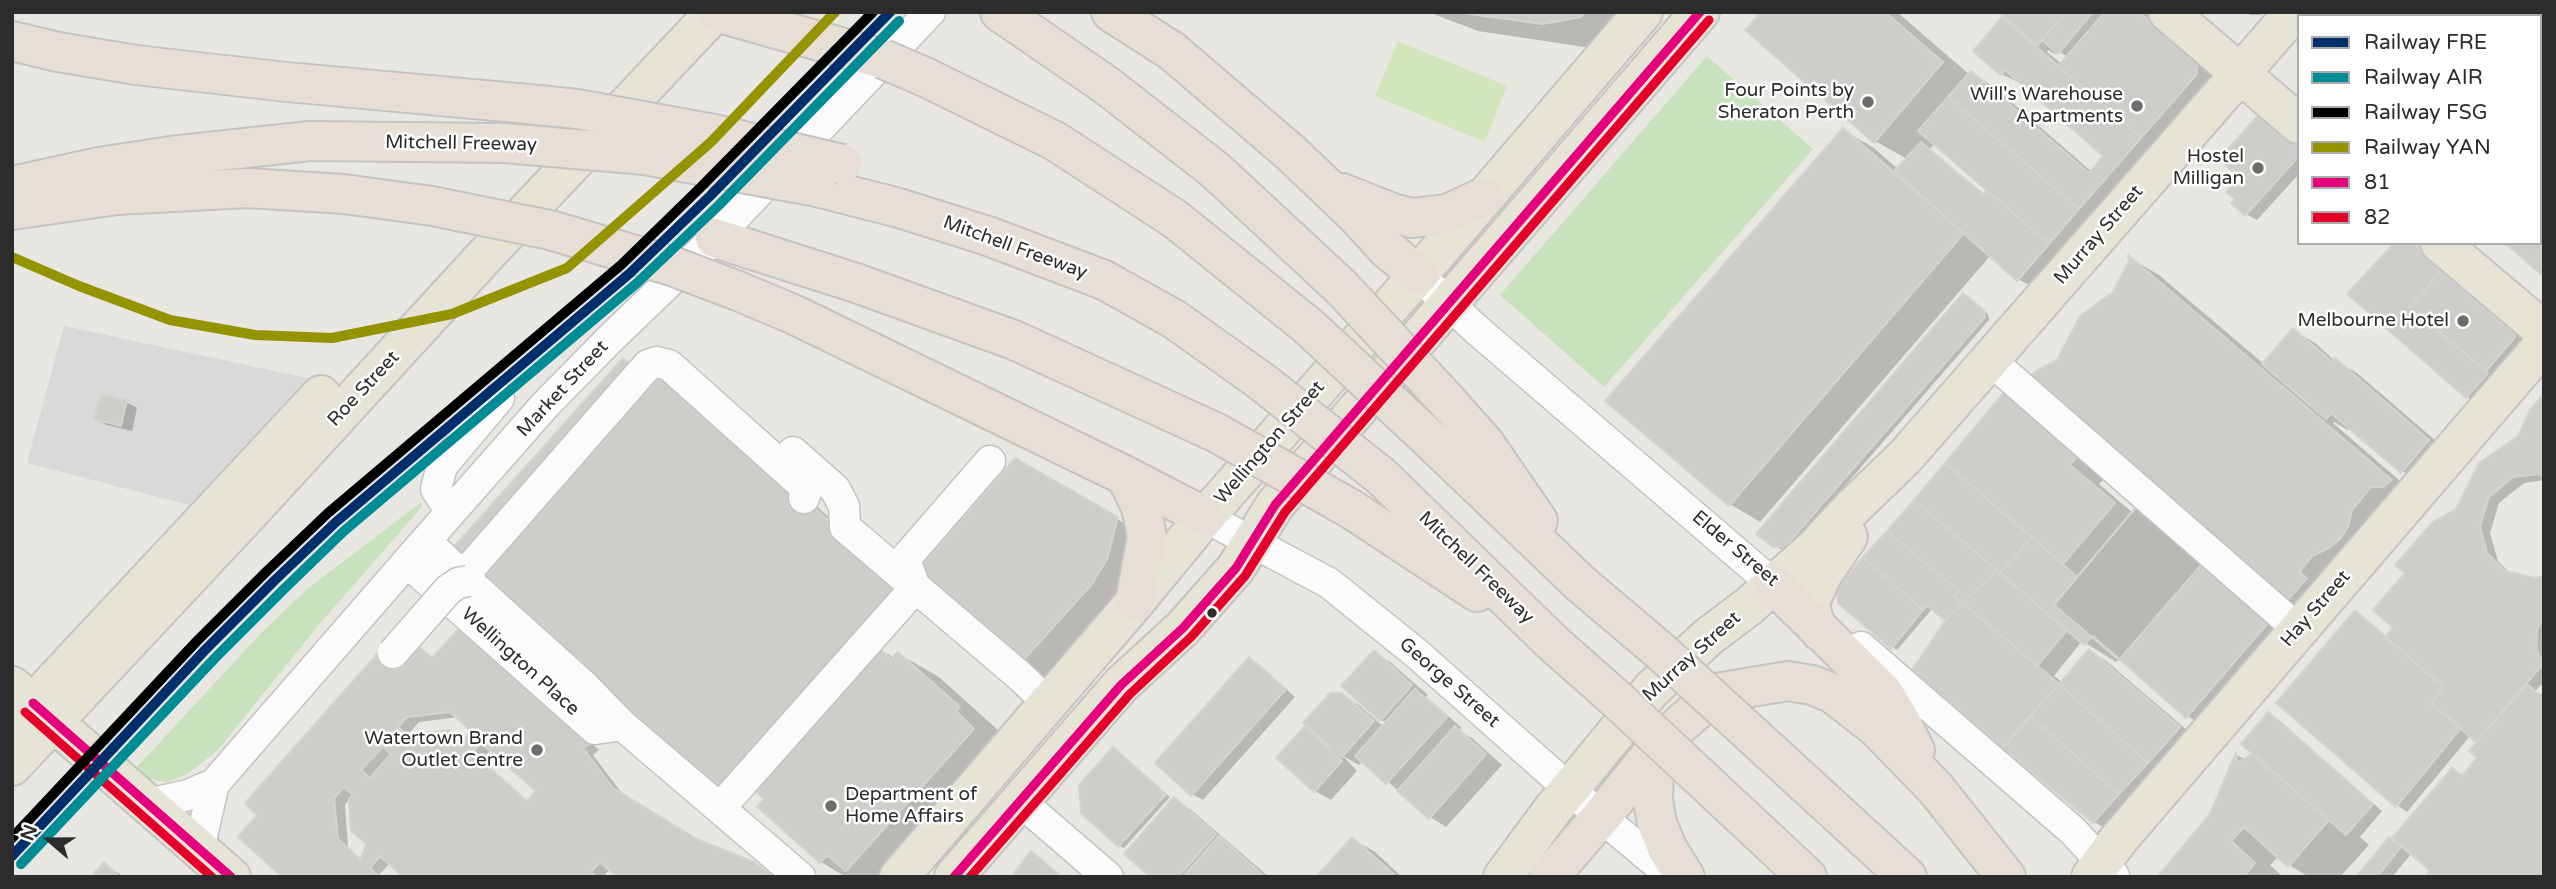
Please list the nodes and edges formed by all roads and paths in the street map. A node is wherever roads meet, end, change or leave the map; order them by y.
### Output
1 (682, 12) edge
2 (715, 12) edge
3 (798, 12) edge
4 (930, 12) edge
5 (1000, 12) edge
6 (1111, 12) edge
7 (1643, 12) edge
8 (1700, 12) edge
9 (2168, 12) edge
10 (2205, 12) edge
11 (2294, 12) edge
12 (12, 41) edge
13 (883, 59) junction
14 (2248, 65) junction
15 (2297, 92) edge
16 (2297, 122) edge
17 (829, 176) junction
18 (1327, 188) junction
19 (22, 196) edge
20 (1483, 197) junction
21 (715, 239) junction
22 (2442, 245) edge
23 (2480, 245) edge
24 (1418, 275) junction
25 (2544, 298) edge
26 (1449, 303) junction
27 (407, 322) junction
28 (621, 329) junction
29 (2544, 331) edge
30 (2544, 344) edge
31 (1990, 360) junction
32 (499, 398) dead end
33 (1904, 458) junction
34 (990, 461) dead end
35 (1126, 475) junction
36 (804, 492) dead end
37 (451, 512) junction
38 (1205, 517) junction
39 (1252, 542) junction
40 (417, 551) junction
41 (470, 574) junction
42 (1581, 584) junction
43 (1773, 584) junction
44 (915, 588) junction
45 (1135, 602) junction
46 (1815, 616) junction
47 (2299, 630) junction
48 (1554, 644) junction
49 (393, 653) dead end
50 (1121, 685) junction
51 (1048, 704) junction
52 (23, 723) edge
53 (622, 725) junction
54 (1664, 739) junction
55 (214, 784) junction
56 (1936, 789) junction
57 (1570, 790) junction
58 (1020, 801) junction
59 (148, 804) junction
60 (720, 808) junction
61 (1601, 817) junction
62 (195, 863) edge
63 (2102, 872) edge
64 (231, 877) edge
65 (800, 877) edge
66 (899, 877) edge
67 (954, 877) edge
68 (1108, 877) edge
69 (1503, 877) edge
70 (1549, 877) edge
71 (1673, 877) edge
72 (1685, 877) edge
73 (1807, 877) edge
74 (1907, 877) edge
75 (2006, 877) edge

1 - 27 main road, Roe Street
2 - 13 highway
2 - 27 main road, Roe Street
3 - 13 highway
4 - 21 street, Market Street
5 - 42 highway, bridge
6 - 18 highway
7 - 20 main road, Wellington Street
8 - 26 main road
9 - 14 main road
10 - 14 main road
11 - 14 main road, Murray Street
12 - 17 highway, bridge
13 - 42 highway, bridge
14 - 15 main road
14 - 16 main road
14 - 31 main road, Murray Street
17 - 19 highway, Mitchell Freeway, bridge
17 - 48 highway, Mitchell Freeway, bridge
18 - 20 highway
18 - 24 highway
19 - 35 highway, bridge
20 - 24 main road, Wellington Street
21 - 28 street, Market Street
21 - 48 highway, bridge
22 - 29 main road
23 - 25 main road
24 - 26 street, Elder Street
24 - 38 main road, Wellington Street
26 - 39 main road
26 - 43 street, Elder Street
27 - 52 main road, Roe Street
28 - 37 street, Market Street
28 - 44 street
30 - 47 main road, Hay Street
31 - 33 main road, Murray Street
31 - 47 street
32 - 37 street
33 - 43 main road, Murray Street
33 - 46 main road, Murray Street
34 - 44 street
35 - 38 highway
35 - 45 highway
36 - 41 street
37 - 40 street, Market Street
38 - 39 street, George Street
38 - 45 main road, Wellington Street
39 - 50 main road
39 - 57 street, George Street
40 - 41 street
40 - 53 street, Wellington Place
40 - 55 street, Market Street
41 - 49 street, bridge
41 - 53 street
42 - 74 highway, bridge
43 - 46 highway
43 - 57 main road, Murray Street
44 - 51 street
44 - 60 street
45 - 51 main road, Wellington Street
46 - 56 highway
46 - 63 street
47 - 63 main road, Hay Street
48 - 73 highway, Mitchell Freeway, bridge
50 - 51 main road
50 - 58 main road
51 - 66 main road, Wellington Street
52 - 59 main road
52 - 62 main road
53 - 60 street
54 - 56 highway
54 - 61 highway
54 - 72 highway
55 - 59 street, Market Street
55 - 62 street, Market Street
56 - 75 highway
57 - 61 street, George Street
57 - 69 main road, Murray Street
58 - 67 main road
58 - 68 street
59 - 62 main road
60 - 65 street
61 - 70 highway
61 - 71 street, George Street
62 - 64 main road

